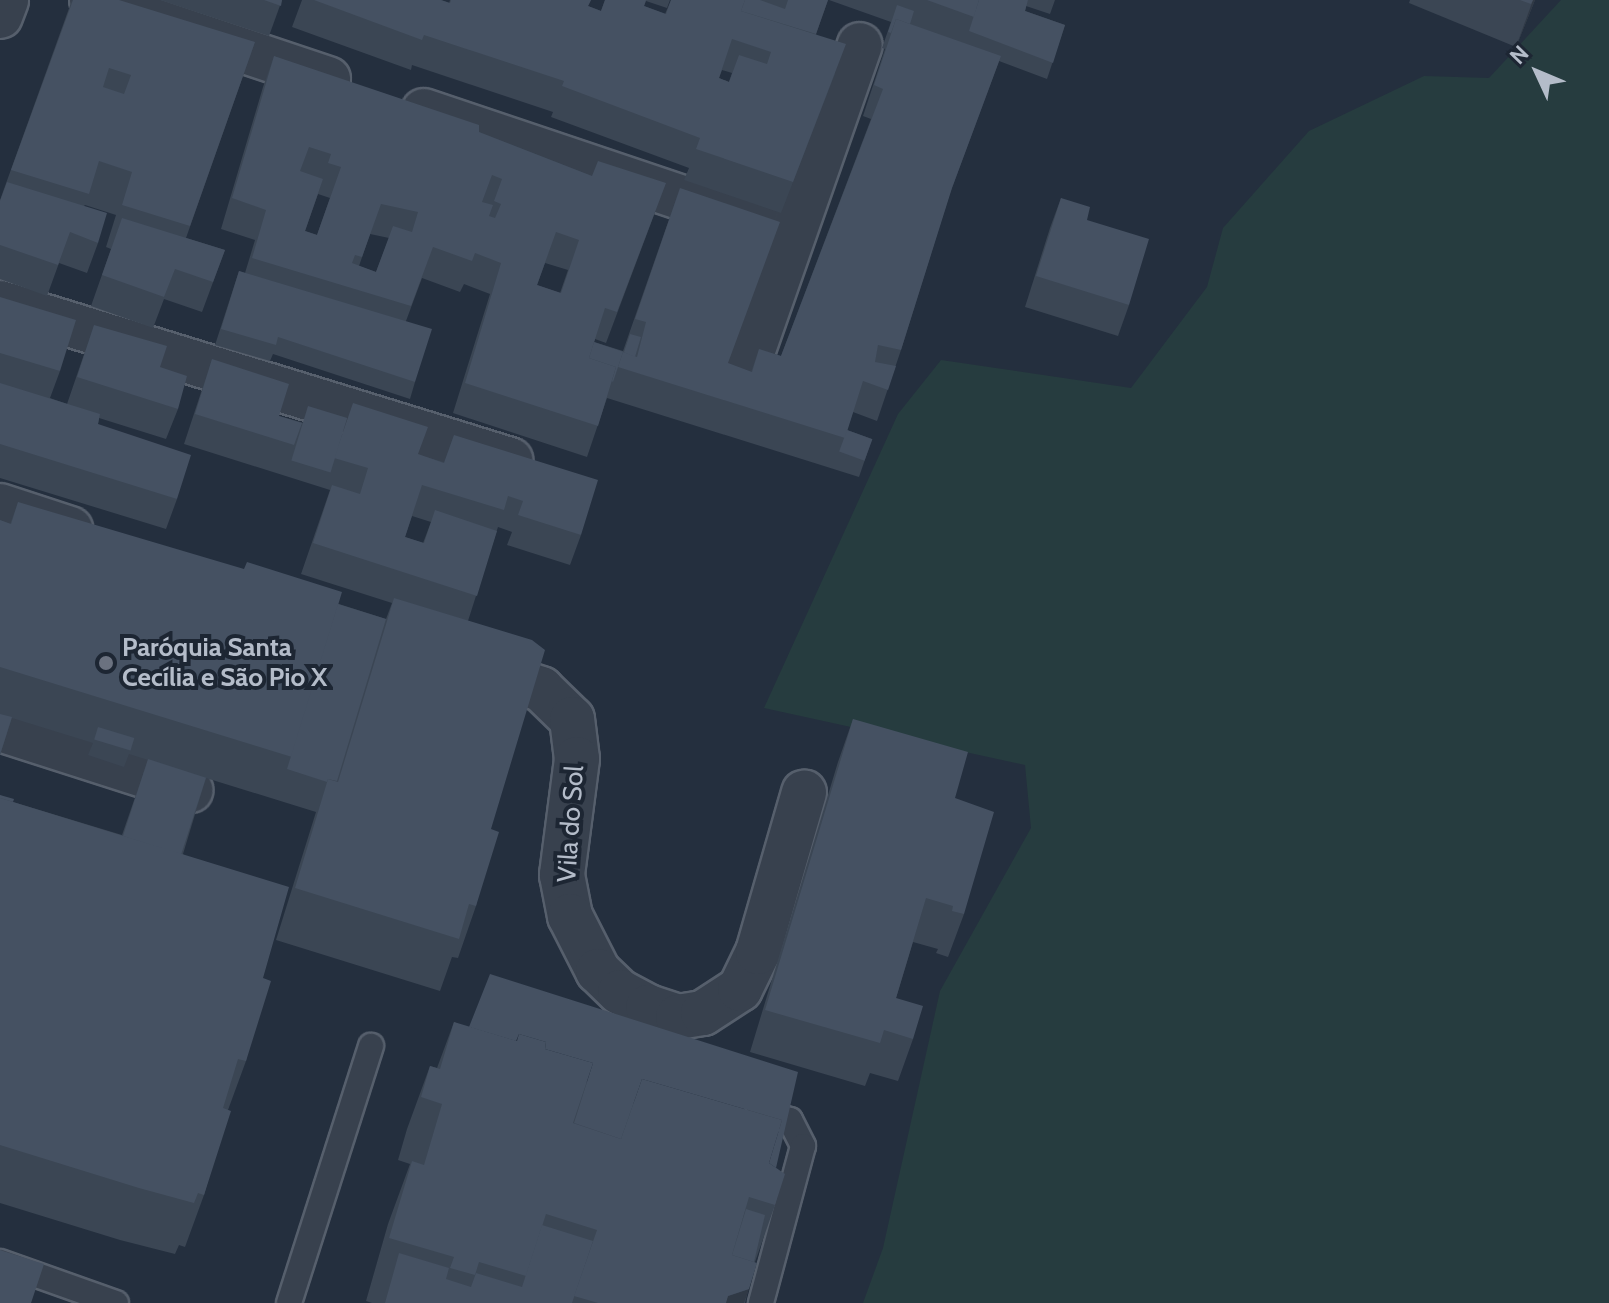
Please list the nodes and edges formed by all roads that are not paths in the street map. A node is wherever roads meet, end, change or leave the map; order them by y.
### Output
1 (6, 0) edge
2 (92, 0) edge
3 (0, 16) edge
4 (860, 45) dead end
5 (793, 235) junction
6 (0, 303) edge
7 (747, 367) edge
8 (545, 471) edge
9 (0, 506) edge
10 (105, 542) edge
11 (436, 654) edge
12 (0, 729) edge
13 (190, 790) edge
14 (804, 793) dead end
15 (371, 1046) dead end
16 (731, 1099) edge
17 (0, 1262) edge
18 (116, 1303) edge
19 (289, 1303) edge
20 (761, 1303) edge

1 - 3 street
2 - 5 street
4 - 5 street
5 - 7 street
6 - 8 street
9 - 10 street
11 - 14 street, Vila do Sol
12 - 13 street
15 - 19 lane
16 - 20 lane
17 - 18 lane

